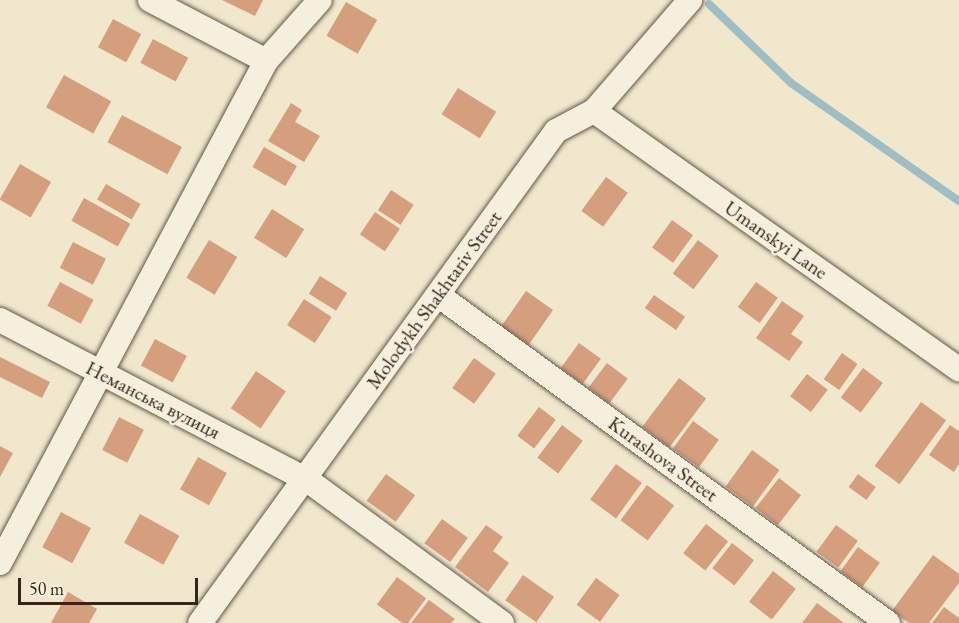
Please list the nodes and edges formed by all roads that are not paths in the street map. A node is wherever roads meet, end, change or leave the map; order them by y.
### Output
1 (150, 0) edge
2 (320, 0) edge
3 (690, 0) edge
4 (266, 61) junction
5 (594, 111) junction
6 (438, 295) junction
7 (0, 320) edge
8 (959, 369) edge
9 (100, 372) junction
10 (306, 479) junction
11 (0, 563) edge
12 (200, 623) edge
13 (502, 623) edge
14 (888, 623) edge

1 - 4 street
2 - 4 street
3 - 5 street, Molodykh Shakhtariv Street
4 - 9 street
5 - 6 street, Molodykh Shakhtariv Street
5 - 8 street, Umanskyi Lane
6 - 10 street, Molodykh Shakhtariv Street
6 - 14 street, Kurashova Street
7 - 9 street, Неманська вулиця
9 - 10 street, Неманська вулиця
9 - 11 street
10 - 12 street, Molodykh Shakhtariv Street
10 - 13 street, Неманська вулиця

